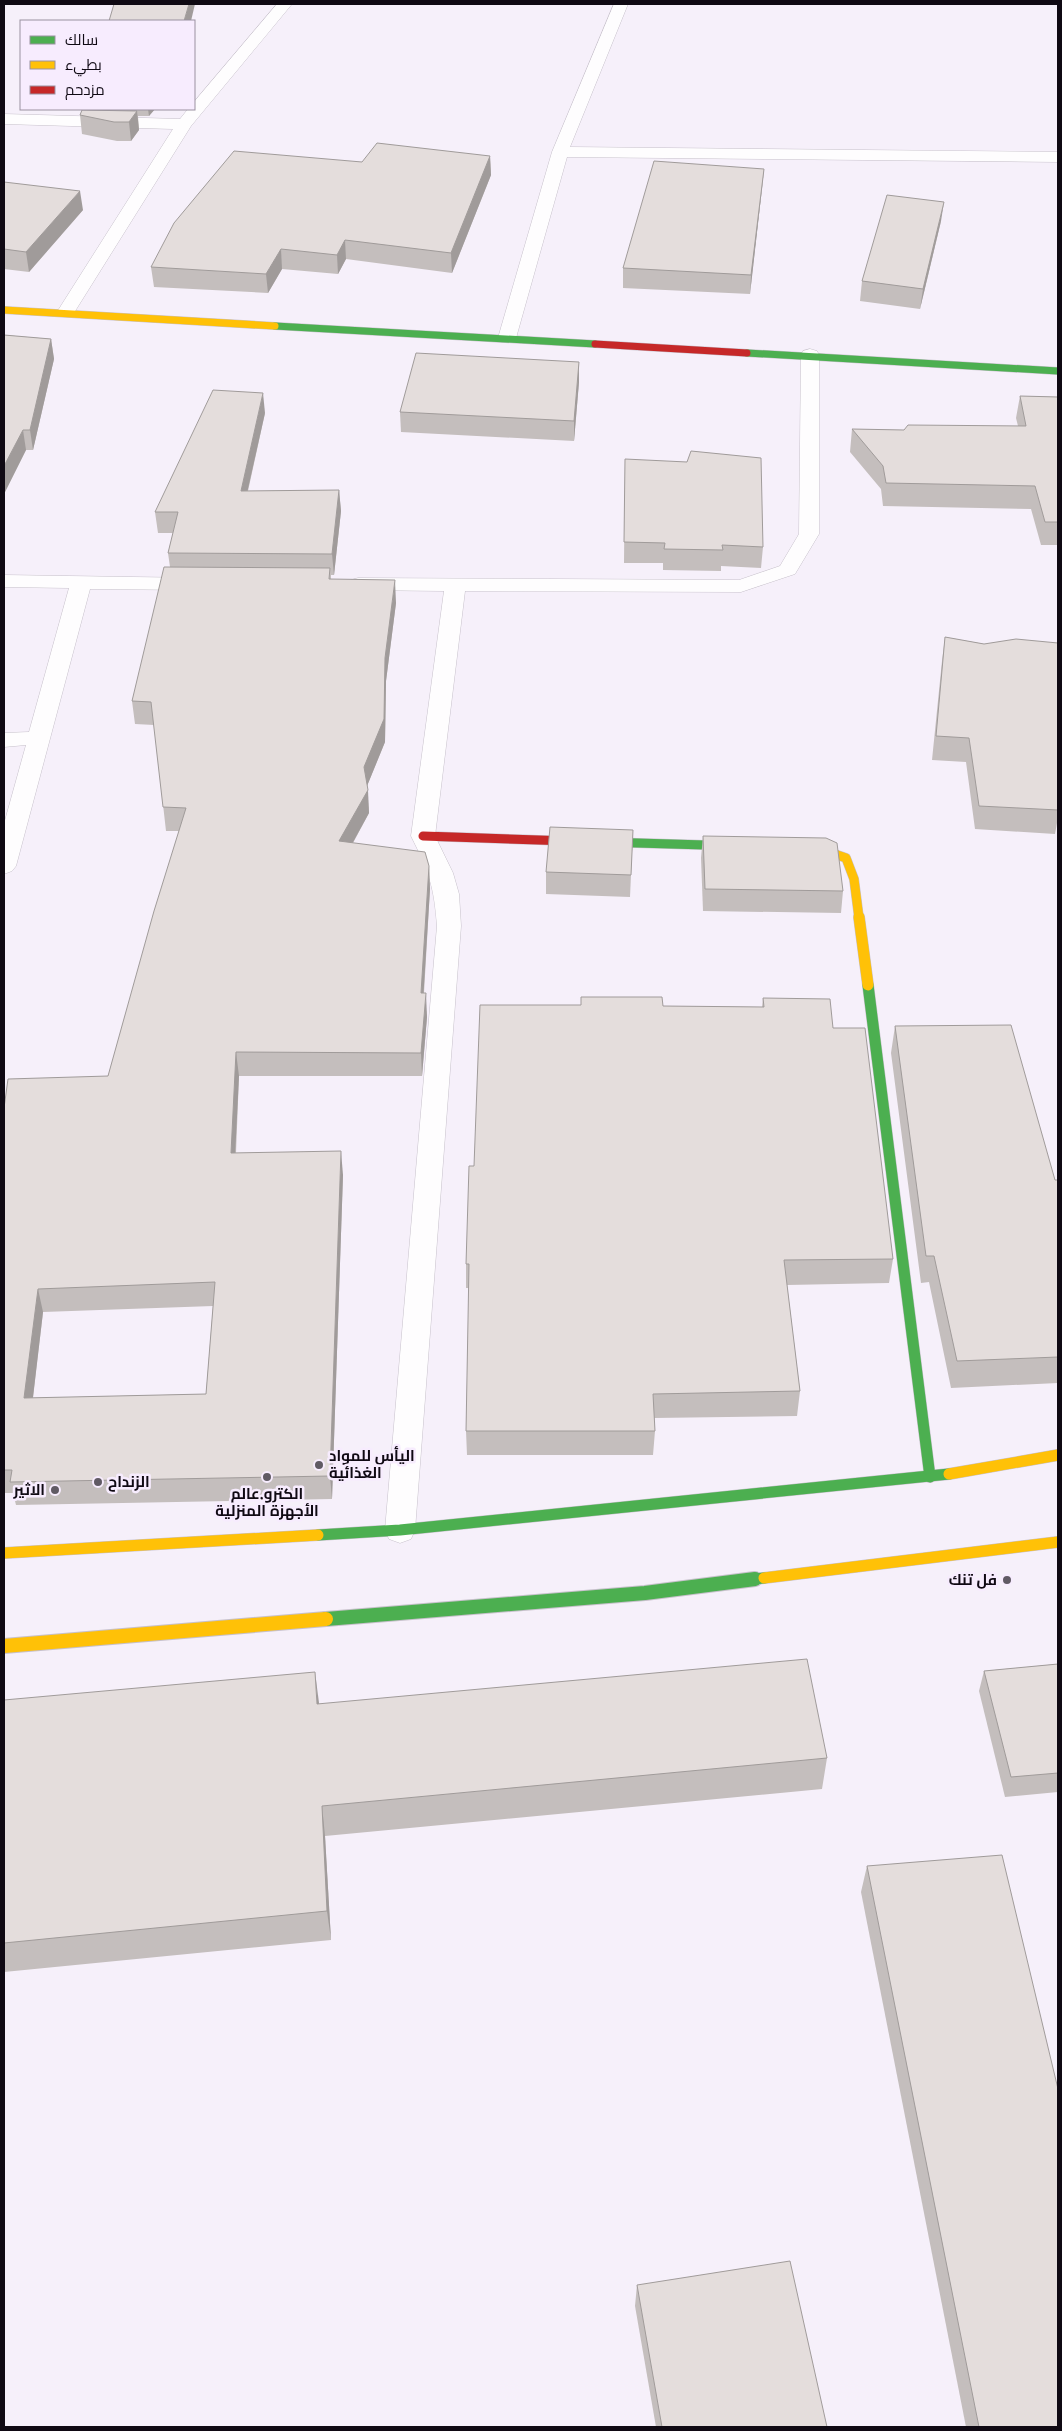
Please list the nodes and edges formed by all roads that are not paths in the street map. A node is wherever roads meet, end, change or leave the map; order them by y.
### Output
1 (285, 4) edge
2 (621, 4) edge
3 (4, 119) edge
4 (184, 124) junction
5 (560, 152) junction
6 (1058, 157) edge
7 (4, 310) edge
8 (66, 312) junction
9 (507, 338) junction
10 (810, 355) junction
11 (1058, 371) edge
12 (4, 581) edge
13 (81, 583) junction
14 (219, 584) edge
15 (337, 584) edge
16 (455, 585) junction
17 (37, 738) junction
18 (4, 740) edge
19 (423, 836) junction
20 (750, 847) edge
21 (790, 848) edge
22 (4, 866) edge
23 (1058, 1455) edge
24 (930, 1477) junction
25 (400, 1530) junction
26 (1058, 1542) edge
27 (4, 1553) edge
28 (4, 1646) edge

1 - 4 street
2 - 5 street
3 - 4 street
4 - 8 street
5 - 6 street
5 - 9 street
7 - 8 street
8 - 9 street
9 - 10 street
10 - 11 street
10 - 16 street
12 - 13 street
13 - 14 street
13 - 17 street
15 - 16 street
16 - 19 street
17 - 18 street
17 - 22 street
19 - 20 street
19 - 25 street
21 - 24 street
23 - 24 street
24 - 25 street
25 - 27 street
26 - 28 street

